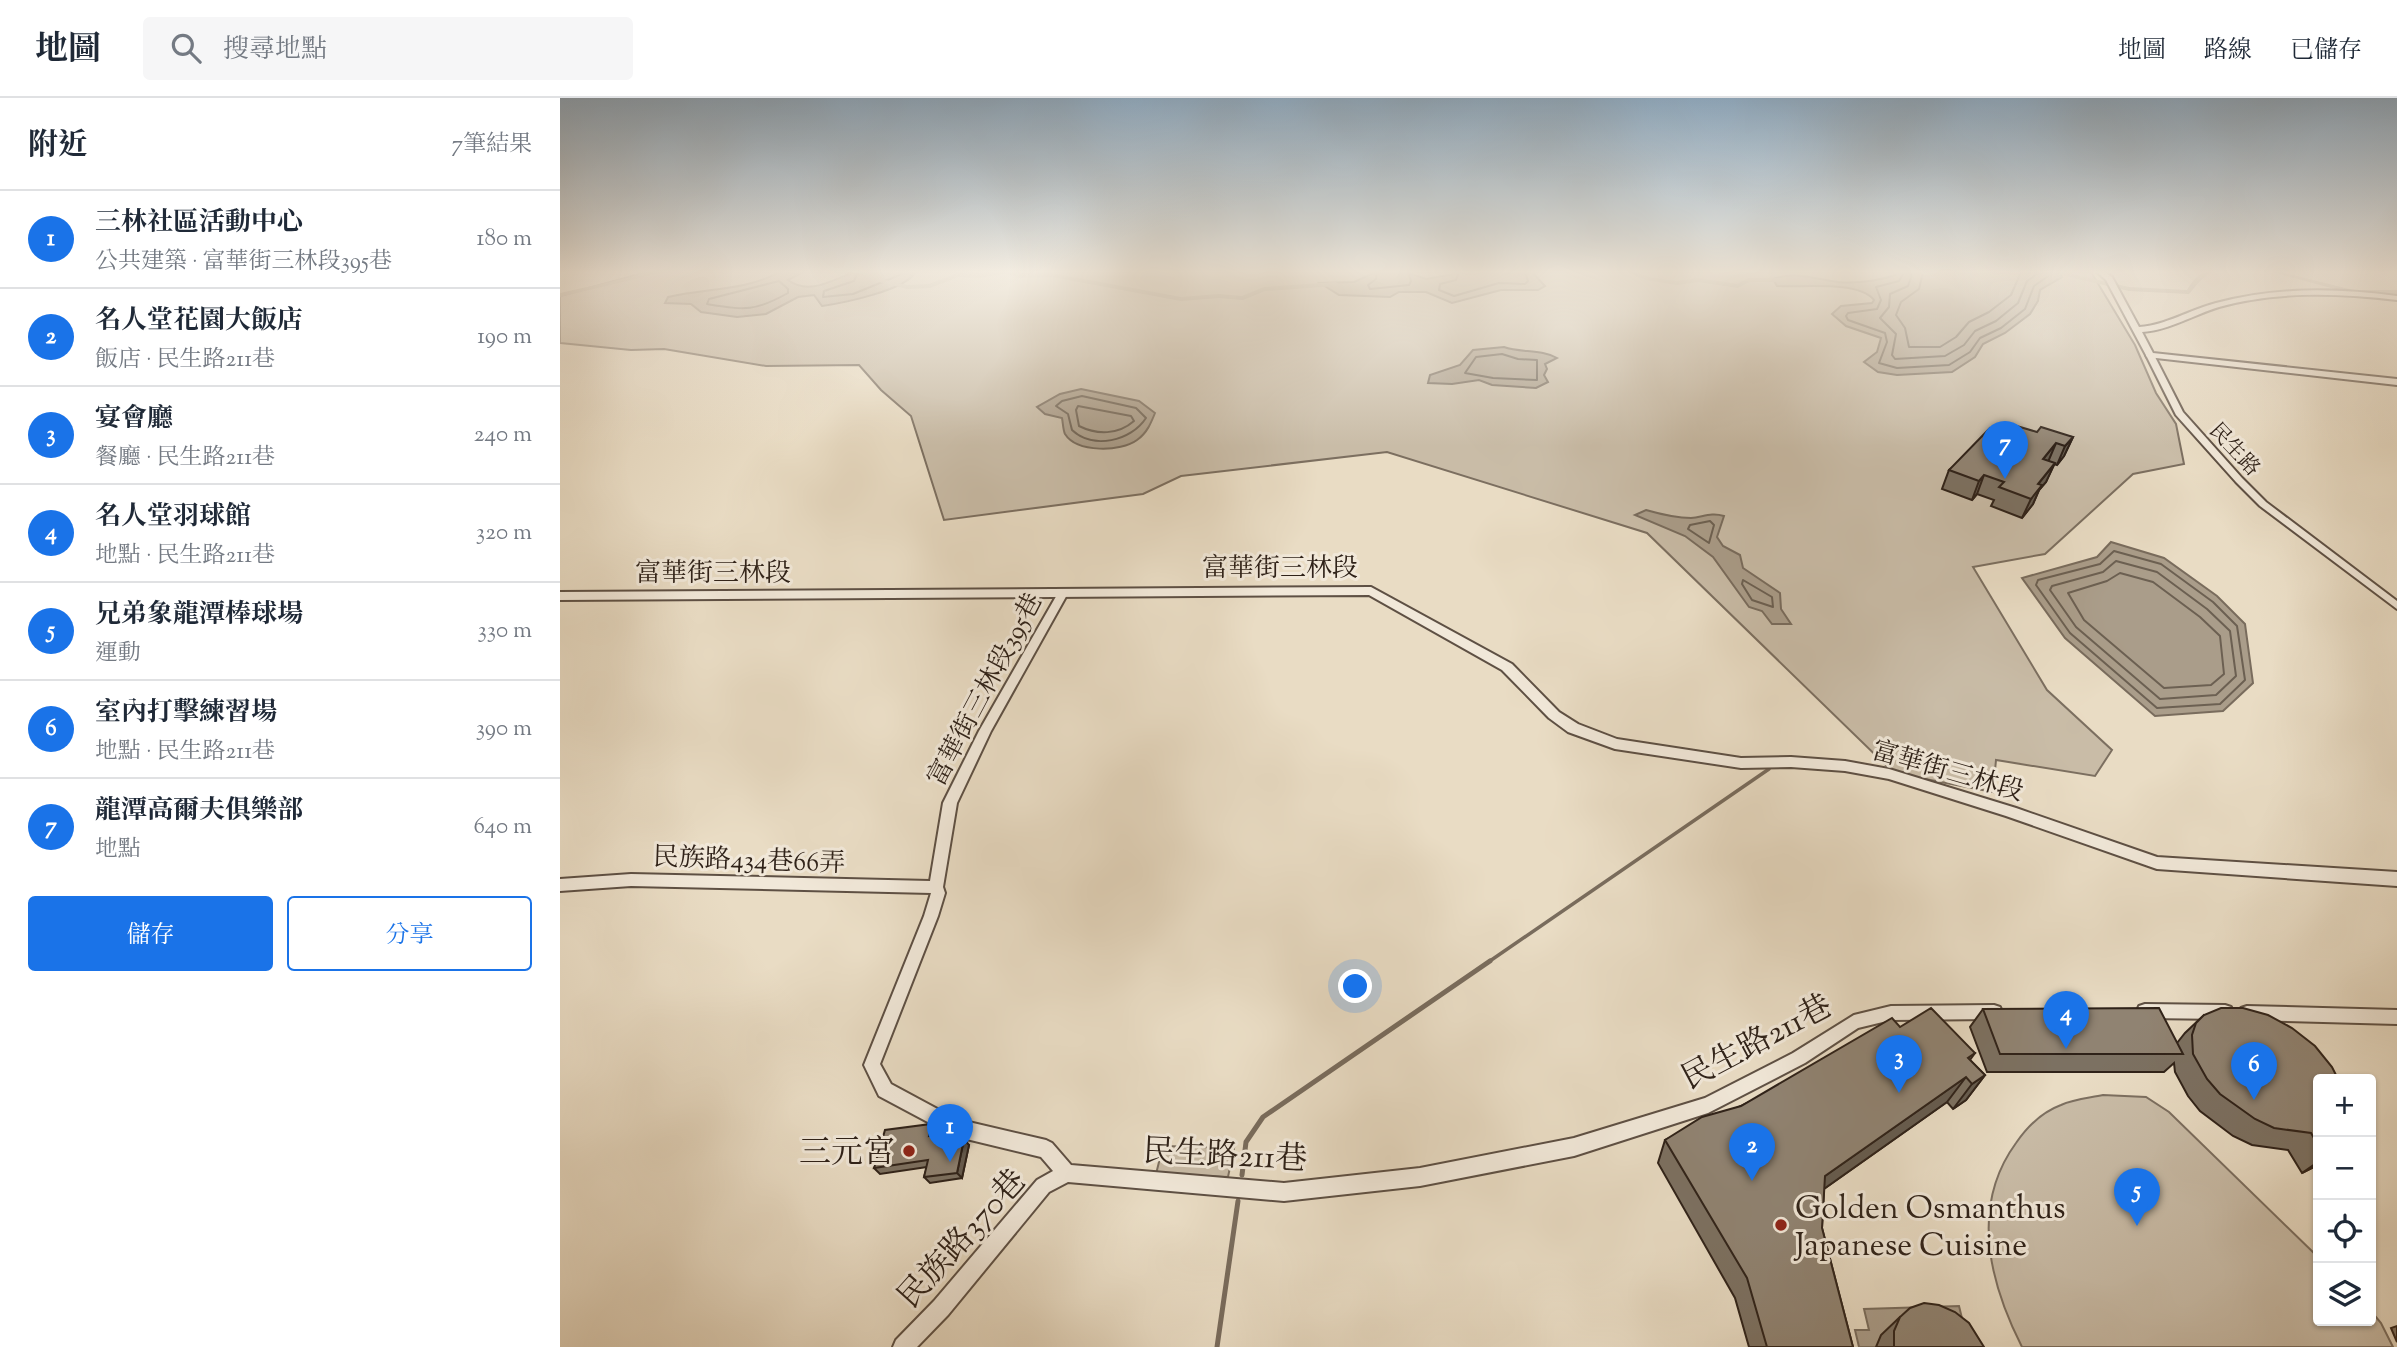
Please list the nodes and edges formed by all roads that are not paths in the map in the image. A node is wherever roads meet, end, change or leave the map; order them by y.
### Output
1 (2138, 330) edge
2 (2150, 355) junction
3 (2397, 382) edge
4 (1063, 593) junction
5 (560, 596) edge
6 (2397, 606) edge
7 (2397, 878) edge
8 (560, 885) edge
9 (936, 887) junction
10 (2128, 1011) edge
11 (2016, 1012) edge
12 (2397, 1017) edge
13 (1067, 1173) junction
14 (903, 1347) edge

1 - 2 street, 民生路
2 - 3 street
2 - 6 street, 民生路
4 - 5 street, 富華街三林段
4 - 7 street, 富華街三林段
4 - 9 street, 富華街三林段395巷
8 - 9 street, 民族路434巷66弄
9 - 13 street, 富華街三林段395巷
10 - 12 street
11 - 13 street, 民生路211巷
13 - 14 street, 民族路370巷

